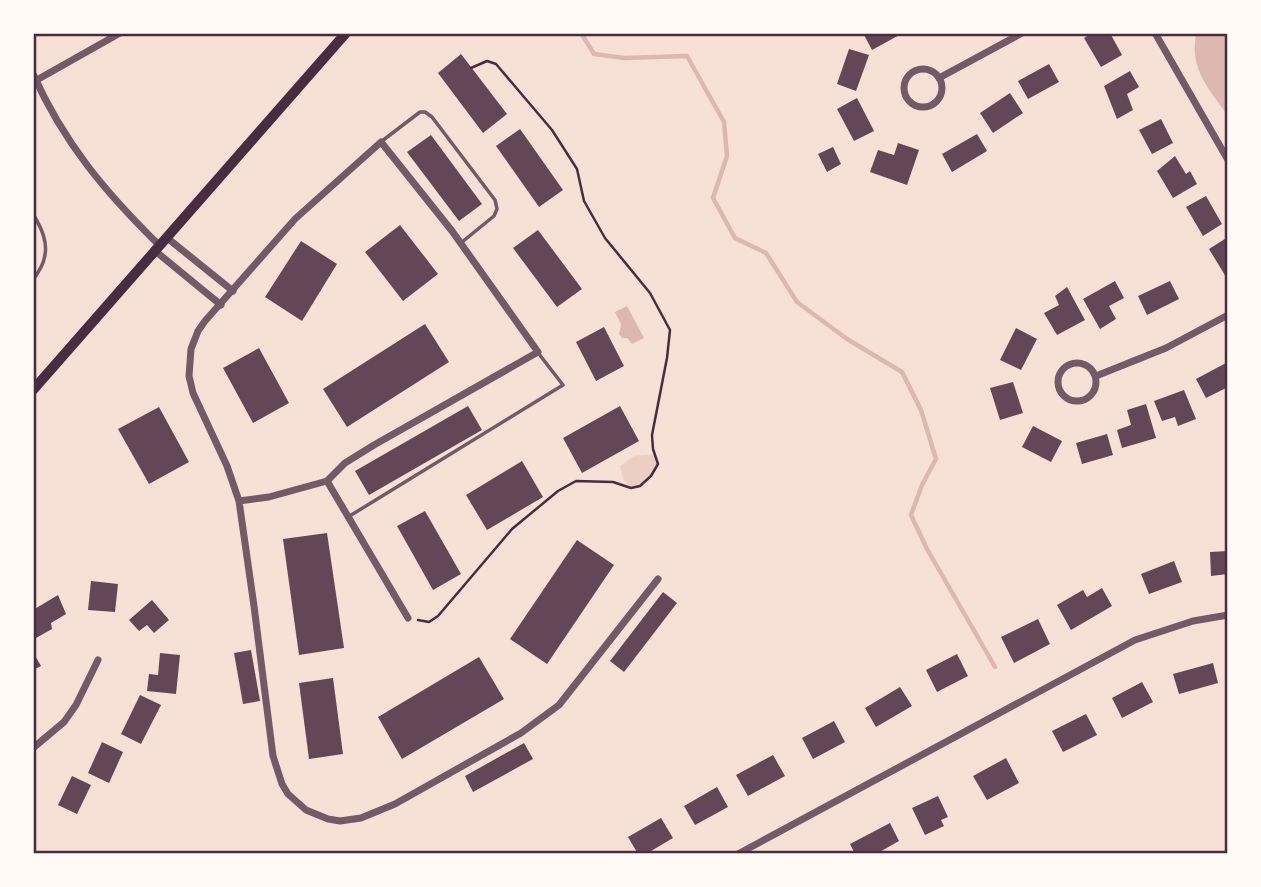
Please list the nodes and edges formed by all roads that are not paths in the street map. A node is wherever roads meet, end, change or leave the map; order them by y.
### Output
1 (120, 33) edge
2 (346, 33) edge
3 (1022, 33) edge
4 (1155, 33) edge
5 (34, 78) edge
6 (939, 78) junction
7 (381, 142) junction
8 (1228, 160) edge
9 (33, 214) edge
10 (460, 243) junction
11 (160, 244) junction
12 (33, 280) edge
13 (233, 291) junction
14 (221, 305) junction
15 (1228, 315) edge
16 (538, 352) junction
17 (1096, 376) junction
18 (33, 390) edge
19 (327, 481) junction
20 (239, 501) junction
21 (348, 517) junction
22 (658, 579) dead end
23 (1228, 615) edge
24 (408, 618) road end
25 (98, 660) dead end
26 (33, 748) edge
27 (738, 854) edge

1 - 5 street
2 - 11 main road
3 - 6 street
4 - 8 street
5 - 11 street
6 - 6 street
7 - 10 street
7 - 10 lane
7 - 13 street
9 - 12 lane
10 - 16 street
11 - 13 street
11 - 14 street
11 - 18 main road
13 - 14 street
14 - 20 street
15 - 17 street
16 - 19 street
16 - 21 lane
17 - 17 street
19 - 20 street
19 - 21 street
20 - 22 street
21 - 24 street
23 - 27 street
25 - 26 street

